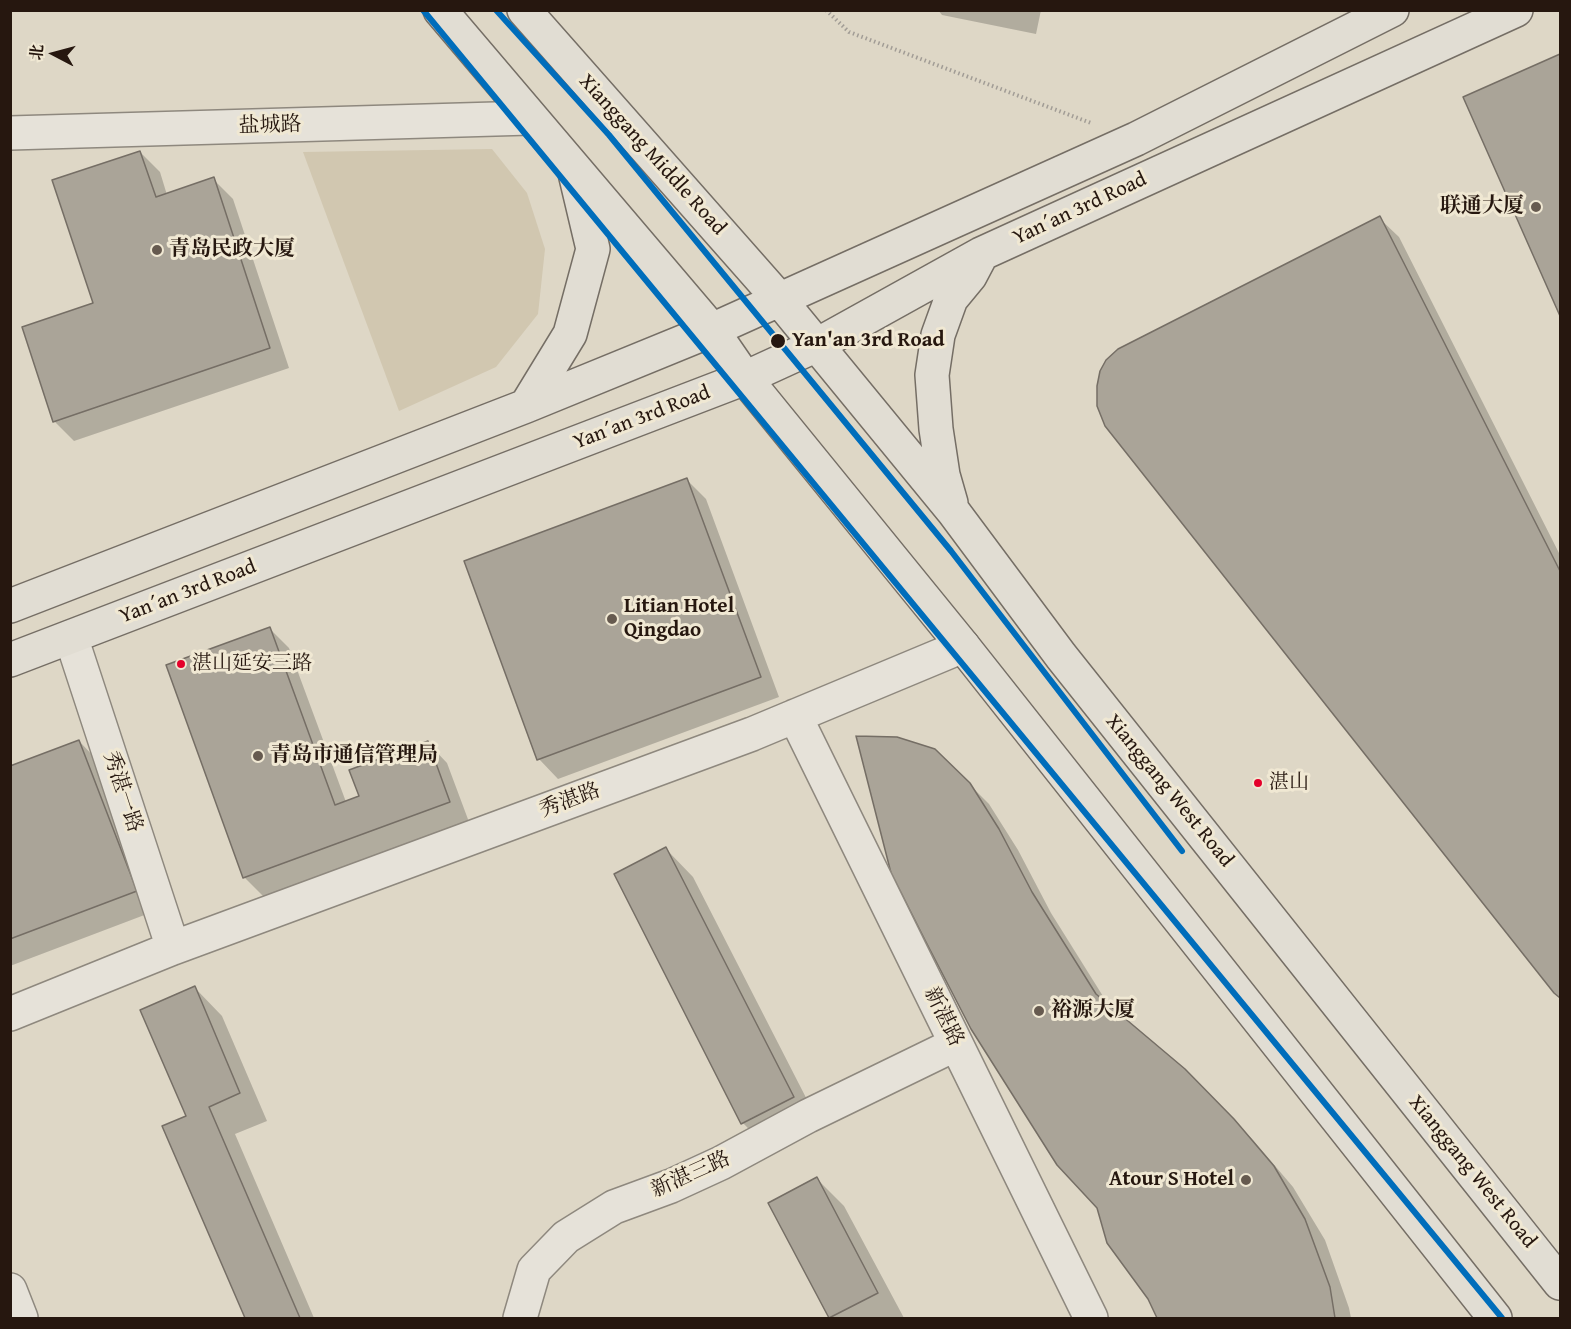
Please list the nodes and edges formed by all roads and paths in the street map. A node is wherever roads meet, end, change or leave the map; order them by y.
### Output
1 (440, 10) edge
2 (524, 10) edge
3 (826, 10) edge
4 (1392, 10) edge
5 (1515, 10) edge
6 (530, 118) junction
7 (10, 134) edge
8 (1136, 140) junction
9 (573, 168) junction
10 (981, 255) junction
11 (779, 299) junction
12 (712, 330) junction
13 (817, 345) junction
14 (745, 378) junction
15 (526, 406) junction
16 (953, 511) junction
17 (10, 606) edge
18 (71, 637) junction
19 (963, 646) junction
20 (10, 660) edge
21 (795, 716) junction
22 (173, 948) junction
23 (10, 1014) edge
24 (956, 1044) junction
25 (1560, 1283) edge
26 (10, 1290) edge
27 (21, 1318) edge
28 (520, 1318) edge
29 (1092, 1318) edge
30 (1496, 1318) edge

1 - 6 main road
2 - 11 main road, Xianggang Middle Road
3 - 8 path
4 - 8 main road, Yan´an 3rd Road
5 - 10 main road, Yan´an 3rd Road
6 - 7 street, 盐城路
6 - 9 main road
8 - 11 main road, Yan´an 3rd Road
9 - 12 main road
9 - 15 main road
10 - 13 main road, Yan´an 3rd Road
10 - 16 main road
11 - 12 main road, Yan´an 3rd Road
11 - 13 main road, Xianggang West Road
12 - 14 main road
12 - 15 main road, Yan´an 3rd Road
13 - 14 main road, Yan´an 3rd Road
13 - 16 main road, Xianggang West Road
14 - 18 main road, Yan´an 3rd Road
14 - 19 main road
15 - 17 main road, Yan´an 3rd Road
16 - 25 main road, Xianggang West Road
18 - 20 main road, Yan´an 3rd Road
18 - 22 street, 秀湛一路
19 - 21 street, 秀湛路
19 - 30 main road
21 - 22 street, 秀湛路
21 - 24 street, 新湛路
22 - 23 street, 秀湛路
24 - 28 street, 新湛三路
24 - 29 street, 新湛路
26 - 27 street

